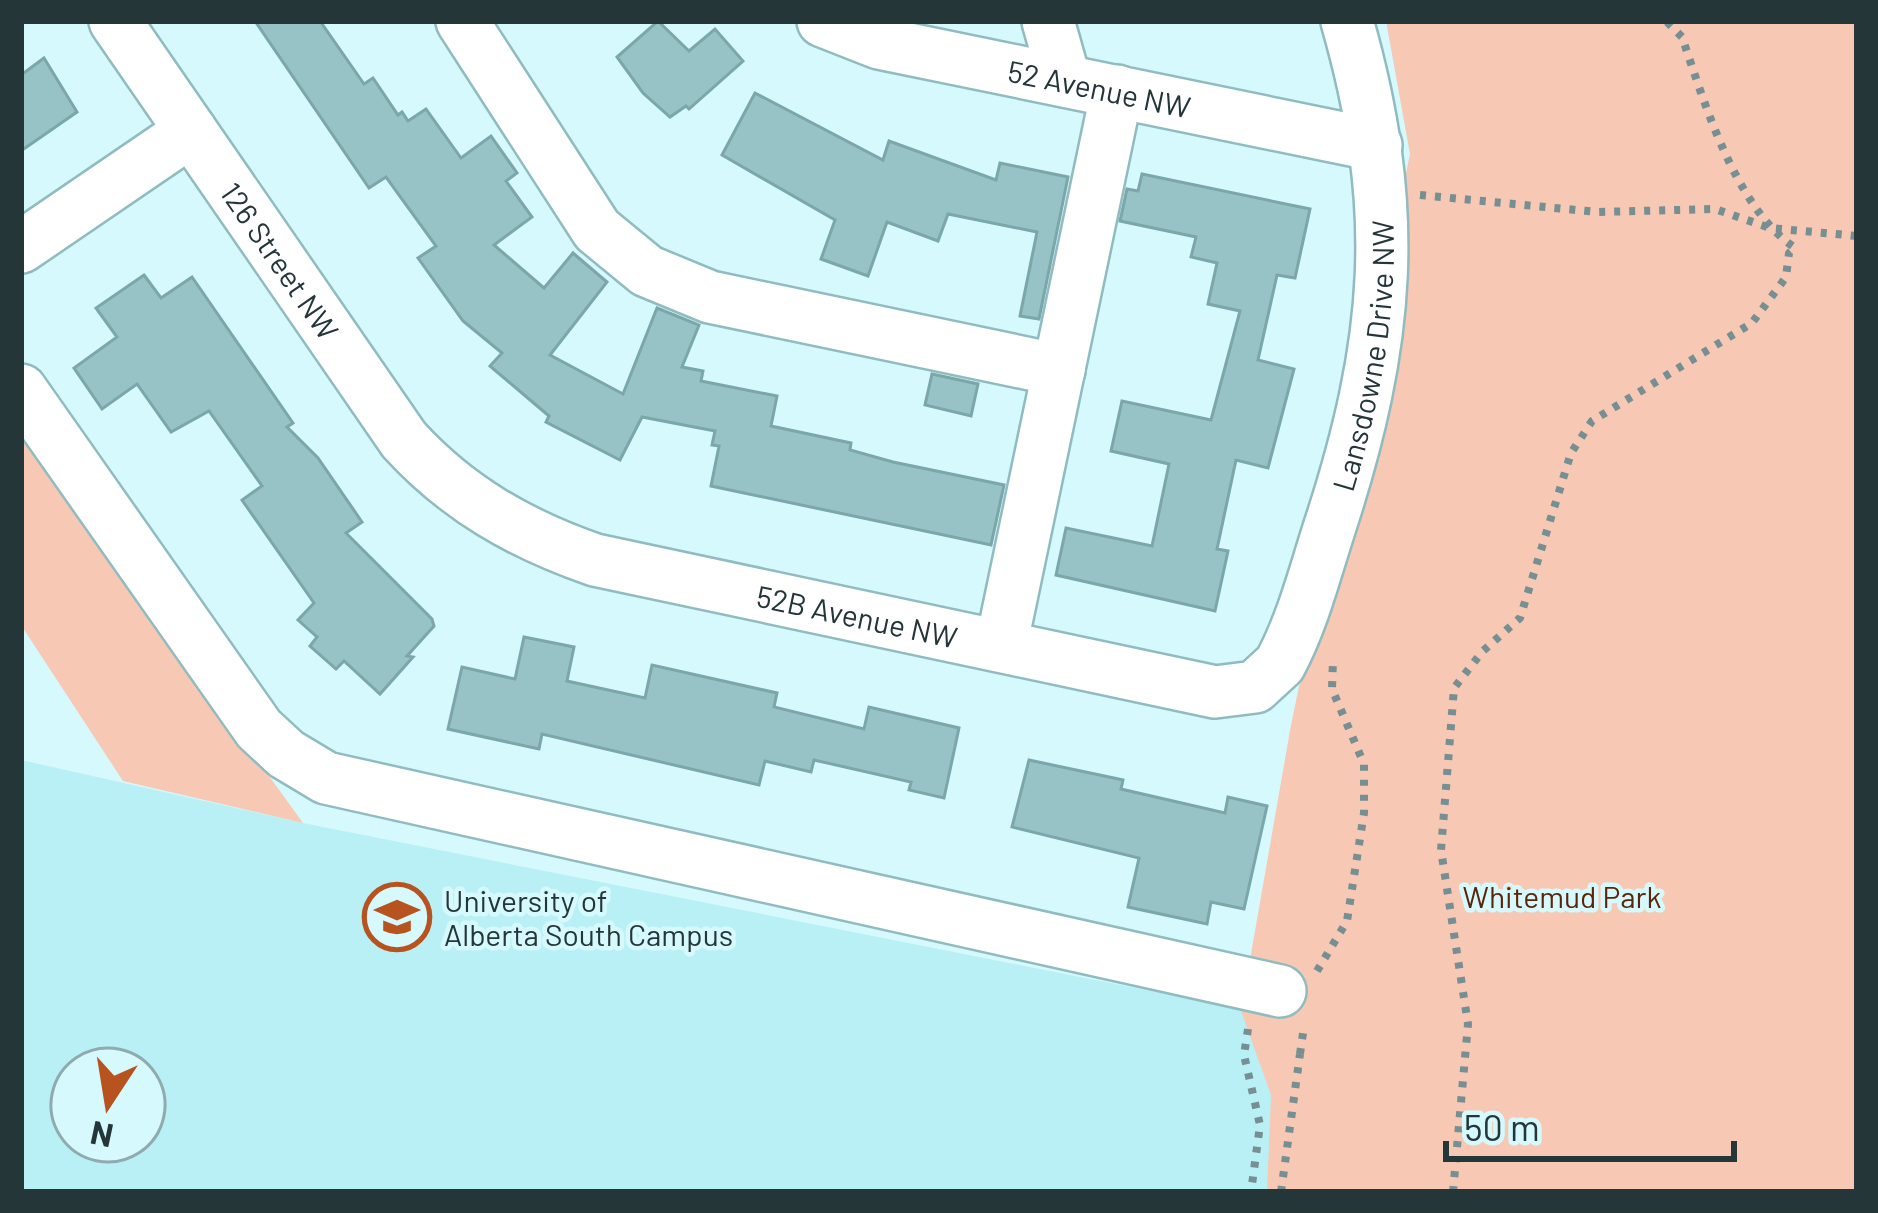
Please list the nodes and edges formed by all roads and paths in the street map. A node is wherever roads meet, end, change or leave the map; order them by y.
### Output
1 (115, 21) edge
2 (462, 21) edge
3 (823, 21) edge
4 (1048, 21) edge
5 (1347, 21) edge
6 (1666, 21) edge
7 (1065, 81) junction
8 (1117, 92) junction
9 (190, 131) junction
10 (1379, 168) junction
11 (1770, 228) junction
12 (1857, 236) edge
13 (21, 247) edge
14 (1059, 370) junction
15 (21, 390) edge
16 (455, 489) joint
17 (1303, 609) junction
18 (1001, 646) junction
19 (1270, 677) joint
20 (1289, 996) junction
21 (1300, 1054) junction
22 (1252, 1192) edge
23 (1281, 1192) edge
24 (1454, 1192) edge

1 - 9 street, 126 Street NW
2 - 14 street
3 - 7 street, 52 Avenue NW
4 - 7 street
5 - 10 street, Lansdowne Drive NW
6 - 11 path
7 - 8 street, 52 Avenue NW
8 - 10 street, 52 Avenue NW
8 - 14 street
9 - 13 street
9 - 16 street, 126 Street NW
10 - 11 path
10 - 17 street, Lansdowne Drive NW
11 - 12 path
11 - 24 path
14 - 18 street
15 - 20 street
16 - 18 street, 52B Avenue NW
17 - 19 street, Lansdowne Drive NW
17 - 20 path
18 - 19 street, 52B Avenue NW
20 - 21 path
20 - 21 path
20 - 22 path
21 - 23 path

